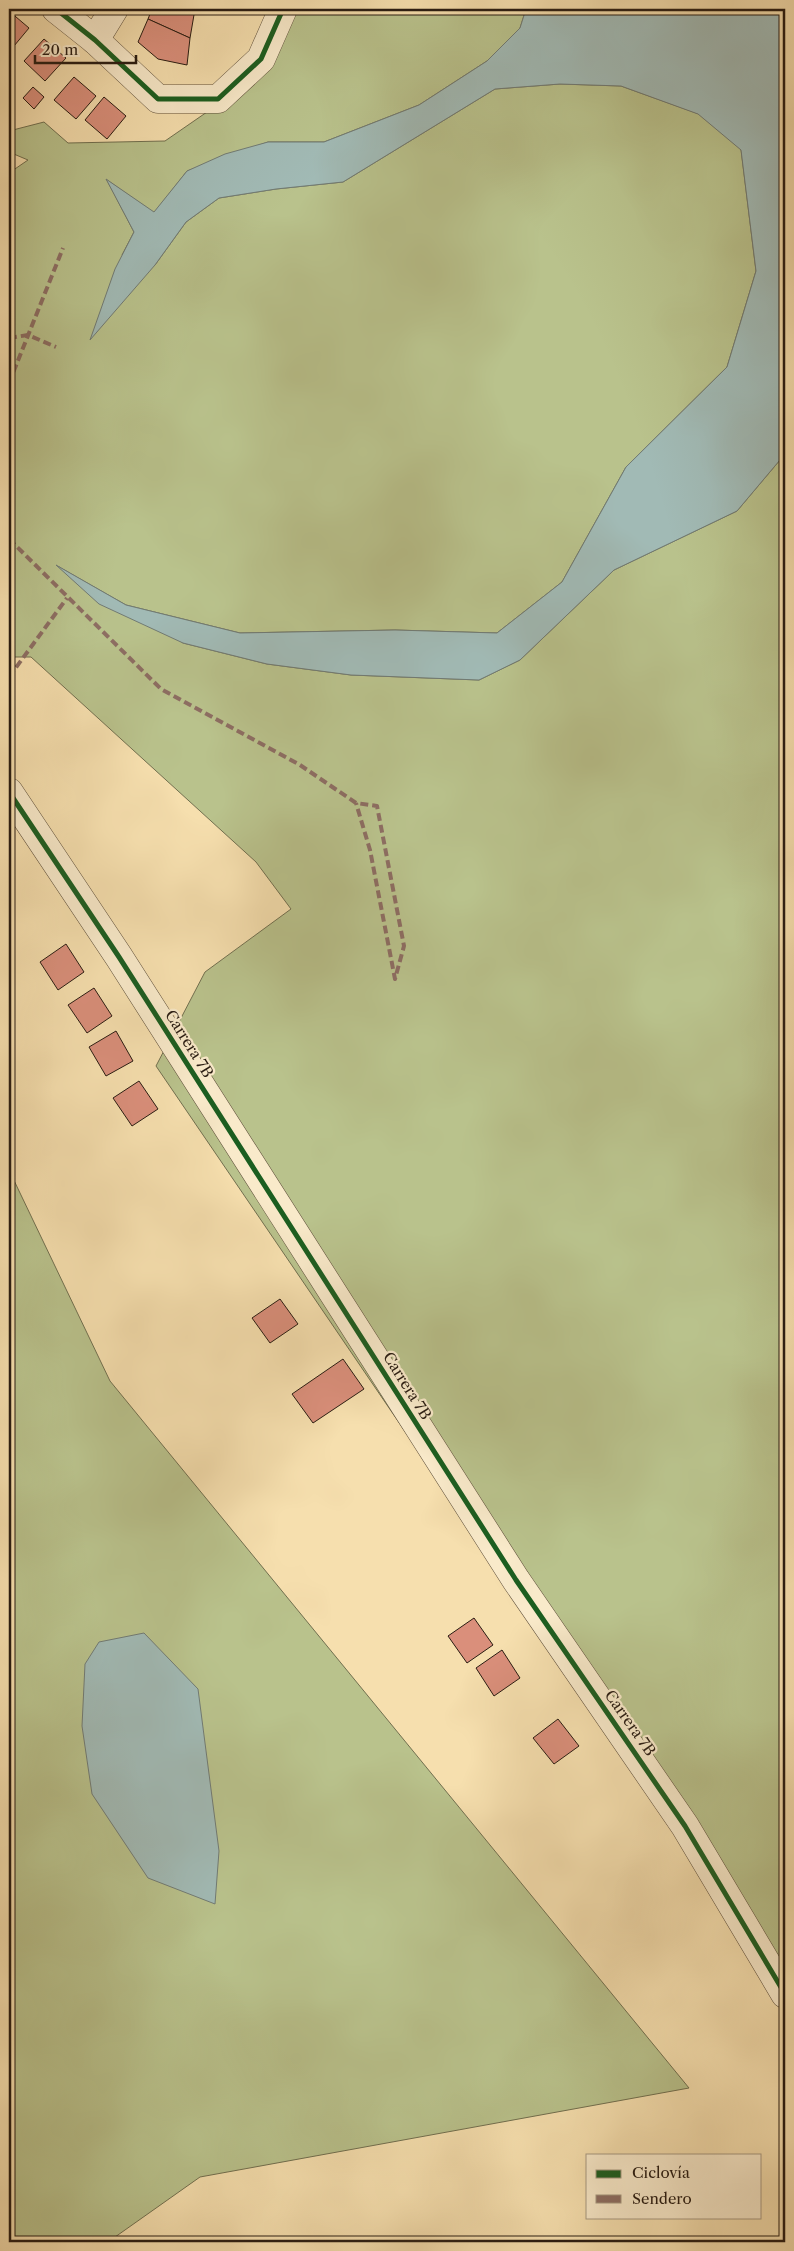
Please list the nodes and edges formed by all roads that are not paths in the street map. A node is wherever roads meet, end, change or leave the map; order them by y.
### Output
1 (56, 9) edge
2 (114, 9) edge
3 (283, 9) edge
4 (95, 40) junction
5 (9, 792) edge
6 (785, 1993) edge

1 - 4 street
2 - 4 street
3 - 4 street
5 - 6 street, Carrera 7B

